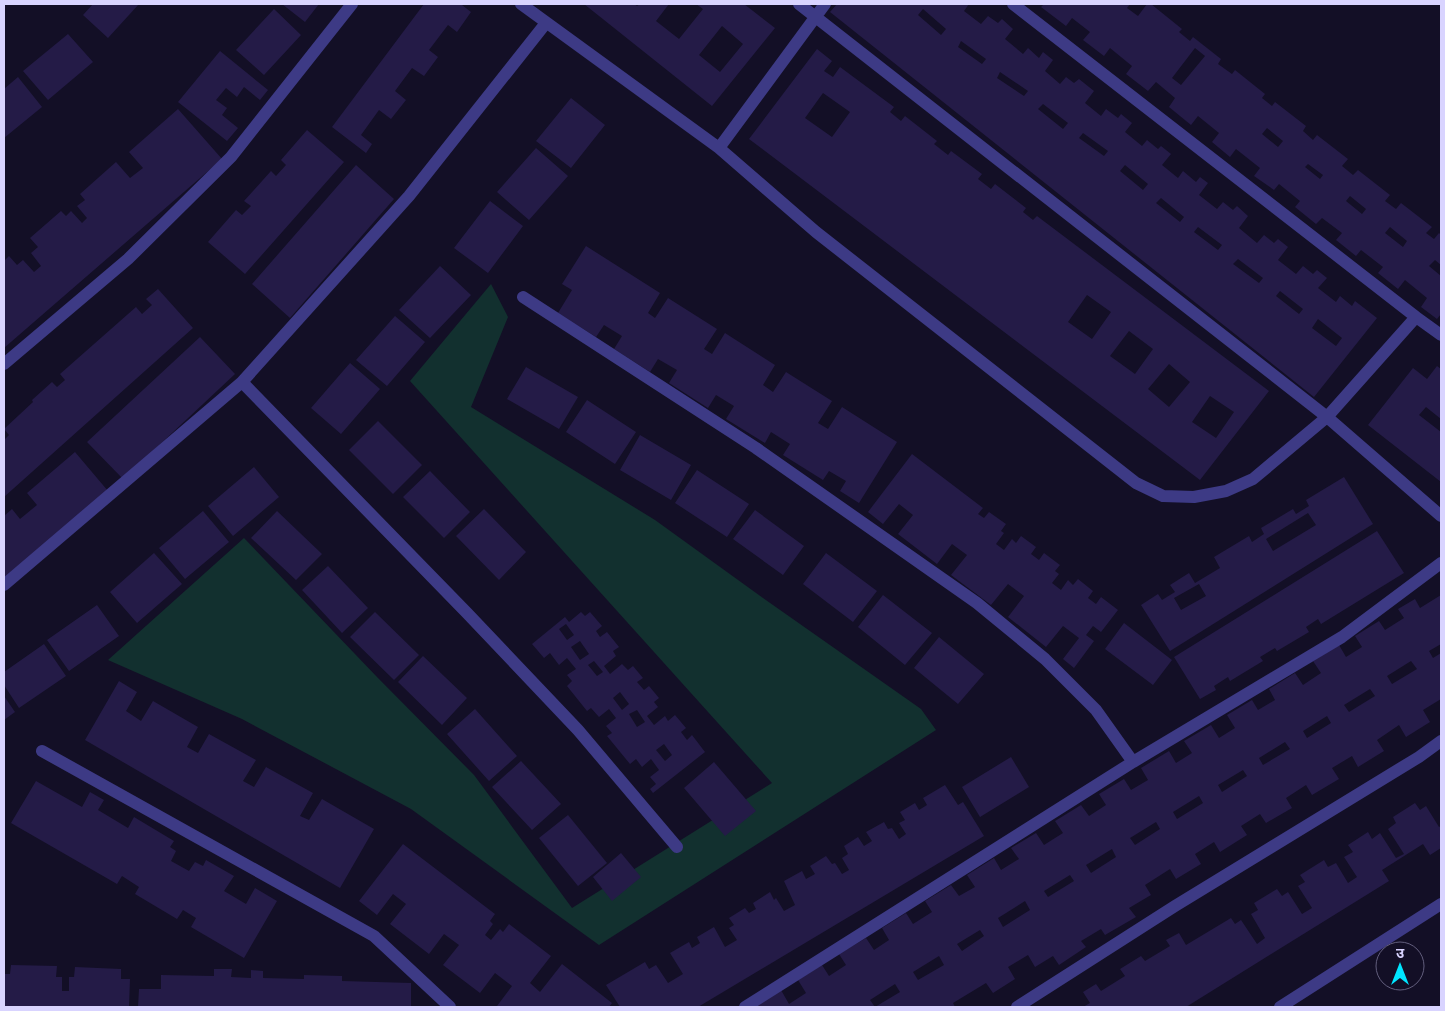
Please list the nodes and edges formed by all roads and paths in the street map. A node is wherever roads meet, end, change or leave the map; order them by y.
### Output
1 (352, 4) edge
2 (521, 4) edge
3 (799, 4) edge
4 (825, 4) edge
5 (1013, 4) edge
6 (815, 16) junction
7 (546, 24) junction
8 (718, 148) junction
9 (523, 297) dead end
10 (1416, 317) junction
11 (1441, 335) edge
12 (4, 364) edge
13 (242, 382) junction
14 (1327, 417) junction
15 (1441, 516) edge
16 (1441, 563) edge
17 (4, 585) edge
18 (1441, 741) edge
19 (42, 751) dead end
20 (1133, 762) junction
21 (677, 847) dead end
22 (1441, 904) edge
23 (450, 1007) edge
24 (745, 1007) edge
25 (1017, 1007) edge
26 (1280, 1007) edge

1 - 12 street
2 - 7 street
3 - 6 street
4 - 6 street
5 - 10 street
6 - 8 street
6 - 14 street
7 - 8 street
7 - 13 street
8 - 14 street
9 - 20 street
10 - 11 street
10 - 14 street
13 - 17 street
13 - 21 street
14 - 15 street
16 - 20 street
18 - 25 street
19 - 23 street
20 - 24 street
22 - 26 street

